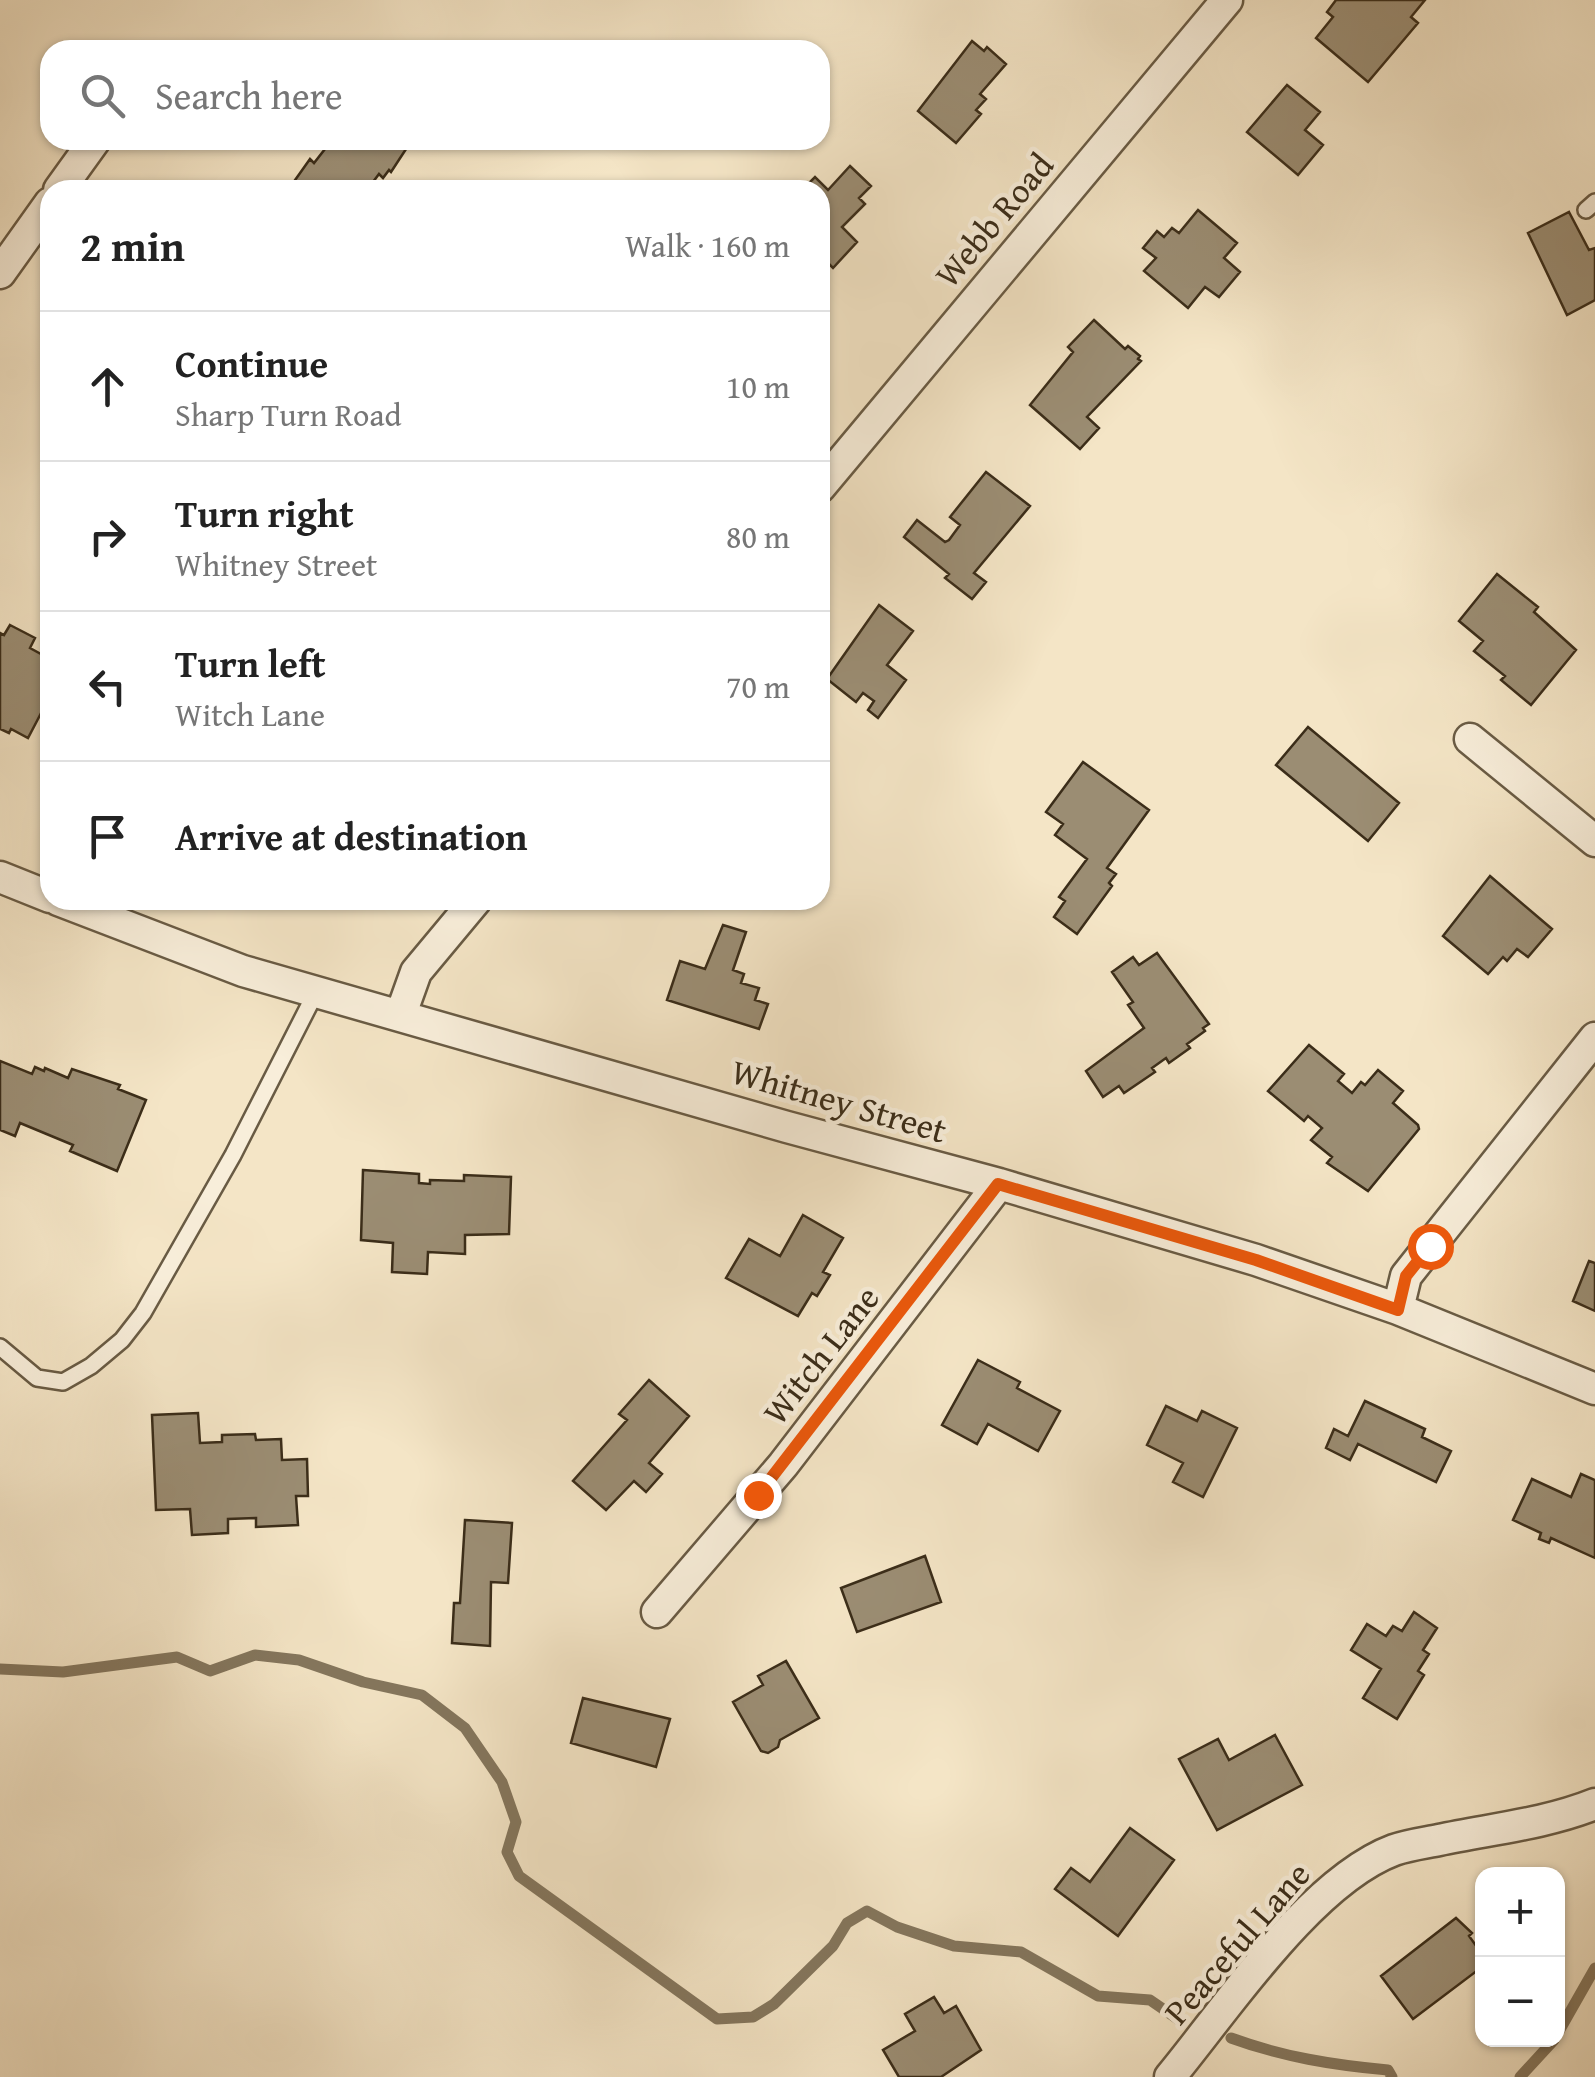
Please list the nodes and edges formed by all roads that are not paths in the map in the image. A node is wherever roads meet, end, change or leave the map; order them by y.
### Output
1 (1227, 0) edge
2 (88, 150) edge
3 (67, 180) edge
4 (40, 217) edge
5 (0, 273) edge
6 (830, 475) edge
7 (1470, 740) dead end
8 (1595, 841) edge
9 (0, 877) edge
10 (40, 893) edge
11 (84, 910) edge
12 (468, 910) edge
13 (316, 992) junction
14 (400, 1014) junction
15 (1595, 1038) edge
16 (998, 1184) junction
17 (1398, 1310) junction
18 (0, 1347) edge
19 (1595, 1389) edge
20 (657, 1612) dead end
21 (1595, 1804) edge
22 (1170, 2077) edge

1 - 6 street, Webb Road
2 - 3 street
4 - 5 street
7 - 8 street
9 - 10 street
11 - 13 street, Whitney Street
12 - 14 street
13 - 14 street, Whitney Street
13 - 18 lane
14 - 16 street, Whitney Street
15 - 17 street
16 - 17 street, Whitney Street
16 - 20 street, Witch Lane
17 - 19 street, Whitney Street
21 - 22 street, Peaceful Lane

